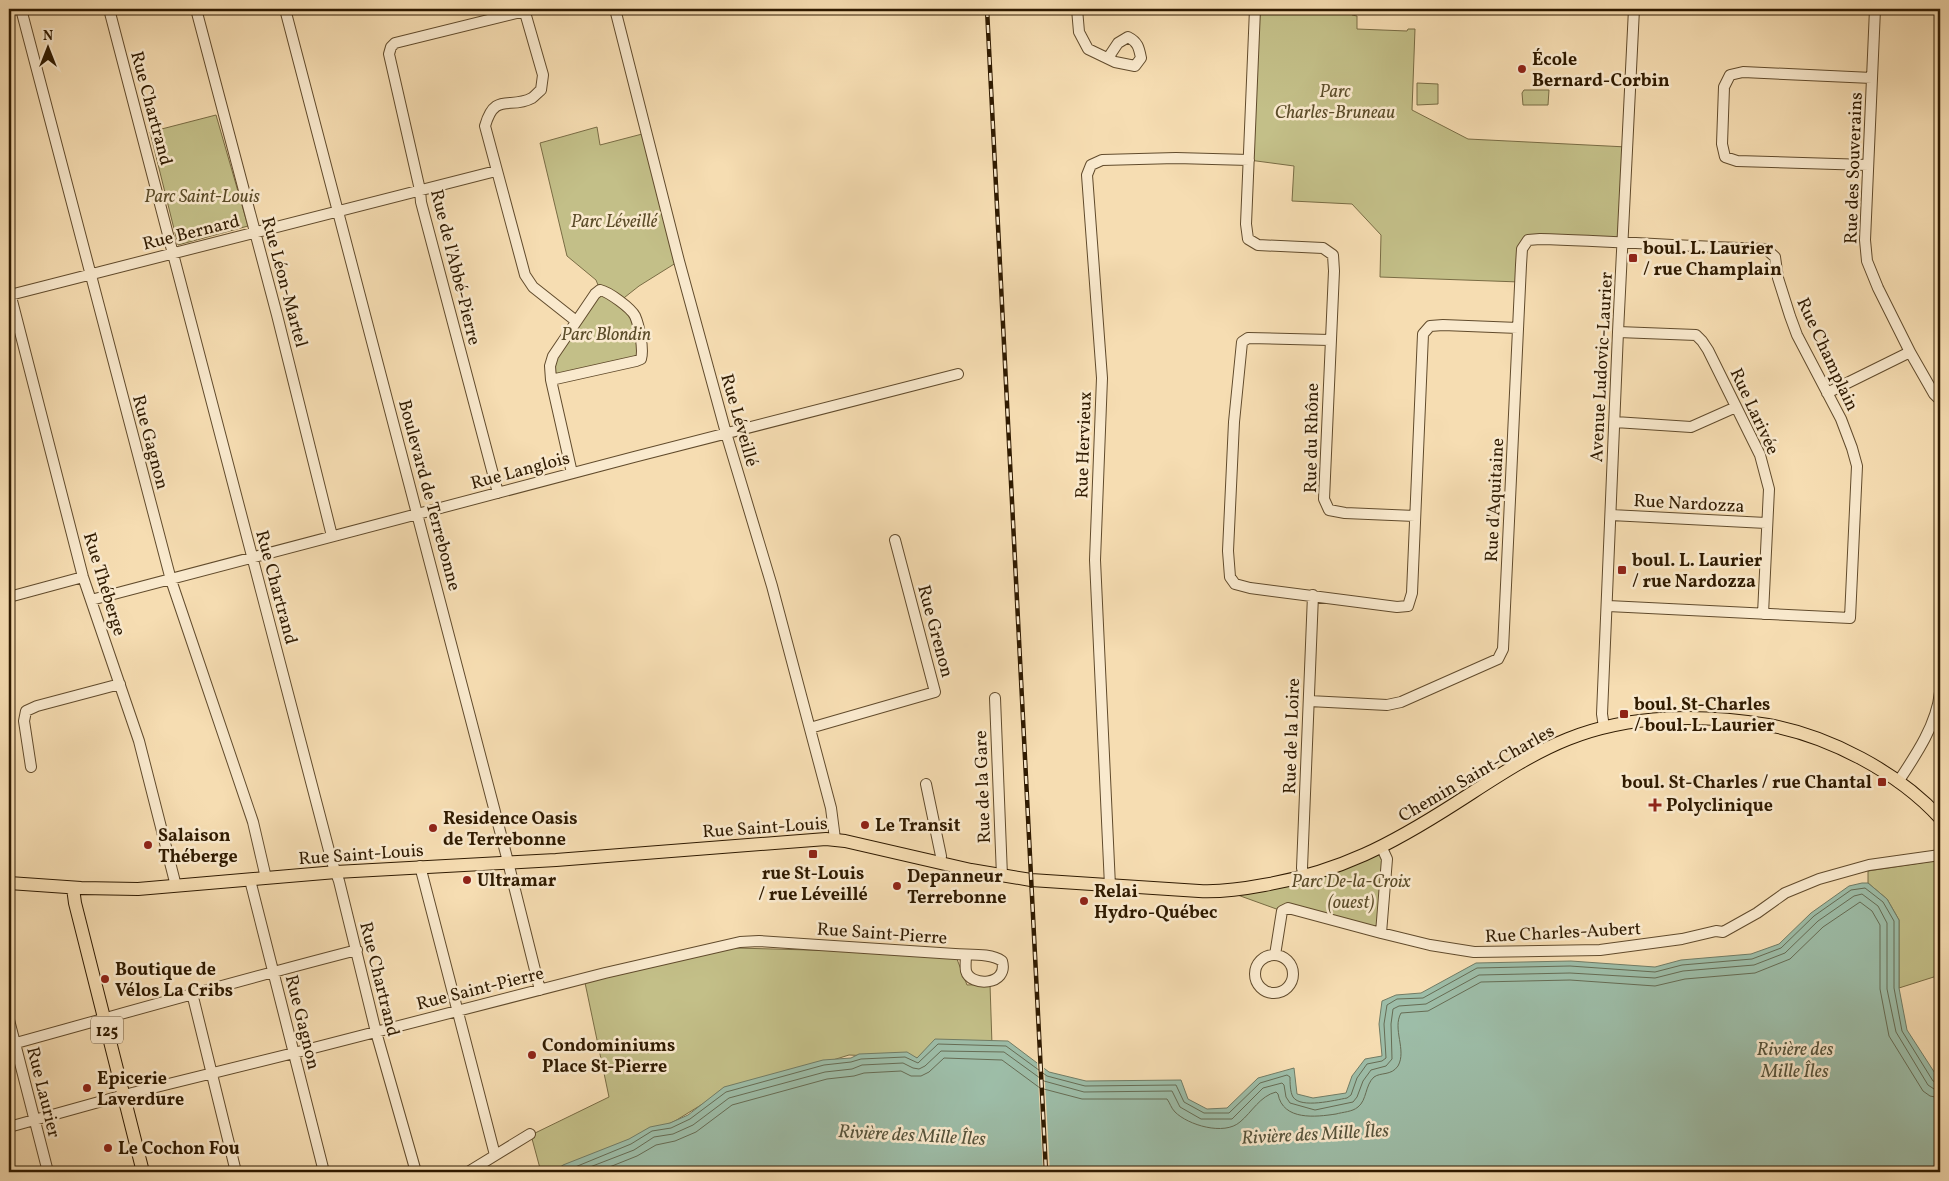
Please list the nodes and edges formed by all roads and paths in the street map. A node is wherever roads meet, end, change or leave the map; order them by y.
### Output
1 (21, 9) edge
2 (109, 9) edge
3 (196, 9) edge
4 (285, 9) edge
5 (614, 9) edge
6 (1077, 9) edge
7 (1255, 9) edge
8 (1634, 9) edge
9 (1875, 9) edge
10 (525, 10) edge
11 (1108, 58) dead end
12 (1872, 78) junction
13 (1249, 160) junction
14 (1868, 165) junction
15 (496, 171) junction
16 (420, 190) junction
17 (339, 210) junction
18 (255, 233) junction
19 (1624, 242) junction
20 (174, 253) junction
21 (90, 274) junction
22 (10, 292) edge
23 (576, 321) junction
24 (1518, 328) junction
25 (1618, 332) junction
26 (1330, 340) junction
27 (1910, 352) junction
28 (958, 374) dead end
29 (550, 380) junction
30 (1828, 393) junction
31 (1940, 400) edge
32 (1736, 407) junction
33 (1615, 422) junction
34 (726, 433) junction
35 (572, 473) junction
36 (498, 493) junction
37 (418, 514) junction
38 (1611, 515) junction
39 (1415, 516) junction
40 (1766, 523) junction
41 (332, 536) junction
42 (895, 540) dead end
43 (252, 558) junction
44 (84, 577) junction
45 (170, 580) junction
46 (1313, 595) junction
47 (9, 597) edge
48 (91, 600) junction
49 (1608, 606) junction
50 (1764, 614) junction
51 (120, 684) junction
52 (1940, 692) edge
53 (995, 698) dead end
54 (1309, 701) junction
55 (1604, 727) junction
56 (810, 728) junction
57 (31, 767) dead end
58 (1898, 782) junction
59 (926, 784) dead end
60 (1940, 818) edge
61 (835, 839) junction
62 (1382, 848) junction
63 (1940, 855) edge
64 (508, 863) junction
65 (940, 863) junction
66 (420, 866) junction
67 (336, 872) junction
68 (1006, 876) junction
69 (1304, 877) junction
70 (266, 878) junction
71 (250, 880) junction
72 (9, 883) edge
73 (176, 886) junction
74 (1110, 886) junction
75 (74, 888) junction
76 (1380, 933) junction
77 (356, 950) junction
78 (966, 955) dead end
79 (1276, 955) dead end
80 (274, 971) junction
81 (540, 990) junction
82 (192, 993) junction
83 (459, 1011) junction
84 (105, 1019) junction
85 (9, 1020) edge
86 (376, 1032) junction
87 (12, 1044) edge
88 (294, 1053) junction
89 (211, 1073) junction
90 (124, 1095) junction
91 (34, 1120) junction
92 (9, 1127) edge
93 (530, 1134) dead end
94 (495, 1155) junction
95 (48, 1172) edge
96 (143, 1172) edge
97 (236, 1172) edge
98 (324, 1172) edge
99 (416, 1172) edge
100 (468, 1172) edge

1 - 21 street, Rue Gagnon
2 - 20 street, Rue Chartrand
3 - 18 street, Rue Léon-Martel
4 - 17 street, Boulevard de Terrebonne
5 - 34 street, Rue Léveillé
6 - 11 street
7 - 13 street
8 - 19 street, Avenue Ludovic-Laurier
9 - 12 street, Rue des Souverains
10 - 15 street
10 - 16 street, Rue de l'Abbé-Pierre
12 - 14 street, Rue des Souverains
12 - 14 street
13 - 26 street
13 - 74 street, Rue Hervieux
14 - 27 street, Rue des Souverains
15 - 16 street, Rue Bernard
15 - 23 street
16 - 17 street, Rue Bernard
16 - 36 street, Rue de l'Abbé-Pierre
17 - 18 street, Rue Bernard
17 - 37 street, Boulevard de Terrebonne
18 - 20 street, Rue Bernard
18 - 41 street, Rue Léon-Martel
19 - 24 street, Rue d'Aquitaine
19 - 25 street, Avenue Ludovic-Laurier
19 - 30 street, Rue Champlain
20 - 21 street, Rue Bernard
20 - 43 street, Rue Chartrand
21 - 22 street, Rue Bernard
21 - 45 street, Rue Gagnon
22 - 44 street, Rue Théberge
23 - 29 street
23 - 29 street
24 - 39 street
24 - 54 street, Rue d'Aquitaine
25 - 32 street, Rue Larivée
25 - 33 street, Avenue Ludovic-Laurier
26 - 39 street, Rue du Rhône
26 - 46 street
27 - 30 street
27 - 31 street, Rue des Souverains
28 - 34 street, Rue Langlois
29 - 35 street
30 - 50 street, Rue Champlain
32 - 33 street
32 - 40 street, Rue Larivée
33 - 38 street, Avenue Ludovic-Laurier
34 - 35 street, Rue Langlois
34 - 56 street, Rue Léveillé
35 - 36 street, Rue Langlois
36 - 37 street, Rue Langlois
37 - 41 street, Rue Langlois
37 - 64 street, Boulevard de Terrebonne
38 - 40 street, Rue Nardozza
38 - 49 street, Avenue Ludovic-Laurier
39 - 46 street
40 - 50 street, Rue Larivée
41 - 43 street, Rue Langlois
42 - 56 street, Rue Grenon
43 - 45 street, Rue Langlois
43 - 67 street, Rue Chartrand
44 - 47 street
44 - 48 street, Rue Théberge
45 - 48 street, Rue Langlois
45 - 70 street, Rue Gagnon
46 - 54 street, Rue de la Loire
48 - 51 street, Rue Théberge
49 - 50 street
49 - 55 street, Avenue Ludovic-Laurier
51 - 57 street
51 - 73 street, Rue Théberge
52 - 58 street
53 - 68 street, Rue de la Gare
54 - 69 street, Rue de la Loire
55 - 58 main road, Chemin Saint-Charles
55 - 62 main road, Chemin Saint-Charles
56 - 61 street, Rue Léveillé
58 - 60 main road, Chemin Saint-Charles
59 - 65 street
61 - 64 main road, Rue Saint-Louis
61 - 65 main road, Rue Saint-Louis
62 - 69 main road, Chemin Saint-Charles
62 - 76 street
63 - 76 street, Rue Charles-Aubert
64 - 66 main road, Rue Saint-Louis
64 - 81 street, Boulevard de Terrebonne
65 - 68 main road, Rue Saint-Louis
66 - 67 main road, Rue Saint-Louis
66 - 83 street
67 - 70 main road, Rue Saint-Louis
67 - 77 street, Rue Chartrand
68 - 74 main road, Chemin Saint-Charles
69 - 74 main road, Chemin Saint-Charles
70 - 71 main road, Rue Saint-Louis
71 - 73 main road, Rue Saint-Louis
71 - 80 street, Rue Gagnon
72 - 75 main road, Rue Saint-Louis
73 - 75 main road, Rue Saint-Louis
75 - 84 main road, 125
76 - 79 street, Rue Charles-Aubert
77 - 80 street
77 - 86 street, Rue Chartrand
78 - 81 street, Rue Saint-Pierre
80 - 82 street
80 - 88 street, Rue Gagnon
81 - 83 street, Rue Saint-Pierre
82 - 84 street
82 - 89 street
83 - 86 street, Rue Saint-Pierre
83 - 94 street
84 - 87 street
84 - 90 main road, 125
85 - 87 street, Rue Laurier
86 - 88 street, Rue Saint-Pierre
86 - 99 street, Rue Chartrand
87 - 91 street, Rue Laurier
88 - 89 street, Rue Saint-Pierre
88 - 98 street, Rue Gagnon
89 - 90 street, Rue Saint-Pierre
89 - 97 street
90 - 91 street, Rue Saint-Pierre
90 - 96 main road, 125
91 - 92 street, Rue Saint-Pierre
91 - 95 street, Rue Laurier
93 - 94 street
94 - 100 street

